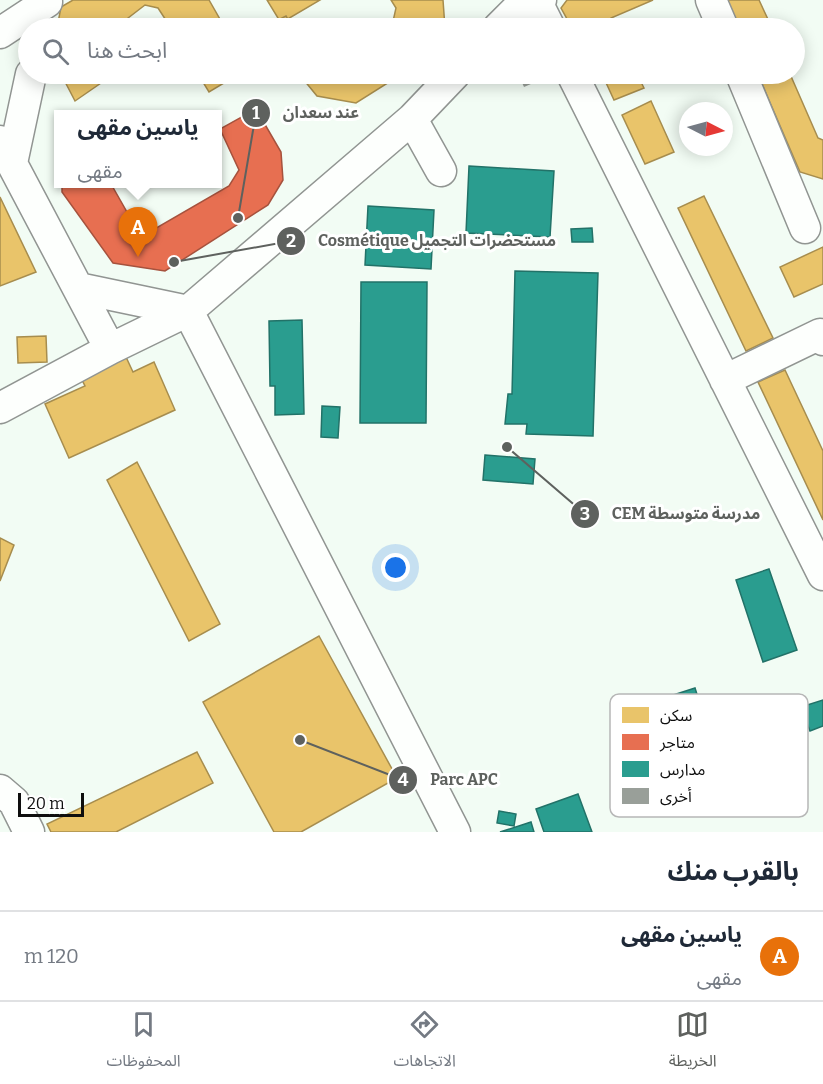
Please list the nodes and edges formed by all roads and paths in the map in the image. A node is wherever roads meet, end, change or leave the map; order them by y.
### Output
1 (541, 0) edge
2 (711, 0) edge
3 (45, 8) edge
4 (27, 18) edge
5 (545, 18) edge
6 (719, 18) edge
7 (18, 23) edge
8 (0, 33) edge
9 (28, 84) edge
10 (445, 84) edge
11 (577, 84) edge
12 (745, 84) edge
13 (412, 119) junction
14 (6, 152) edge
15 (441, 171) dead end
16 (804, 229) edge
17 (78, 288) junction
18 (188, 311) junction
19 (823, 340) edge
20 (110, 349) junction
21 (724, 380) junction
22 (0, 408) edge
23 (823, 575) edge
24 (0, 790) edge
25 (29, 832) edge
26 (454, 832) edge

1 - 5 street
2 - 6 street
3 - 4 street
7 - 8 street
9 - 14 street
10 - 13 street
11 - 21 street
12 - 16 street
13 - 15 street
13 - 18 street
14 - 17 street
17 - 18 street
17 - 20 street
18 - 20 street
18 - 26 street
19 - 21 street
20 - 22 street
21 - 23 street
24 - 25 street

